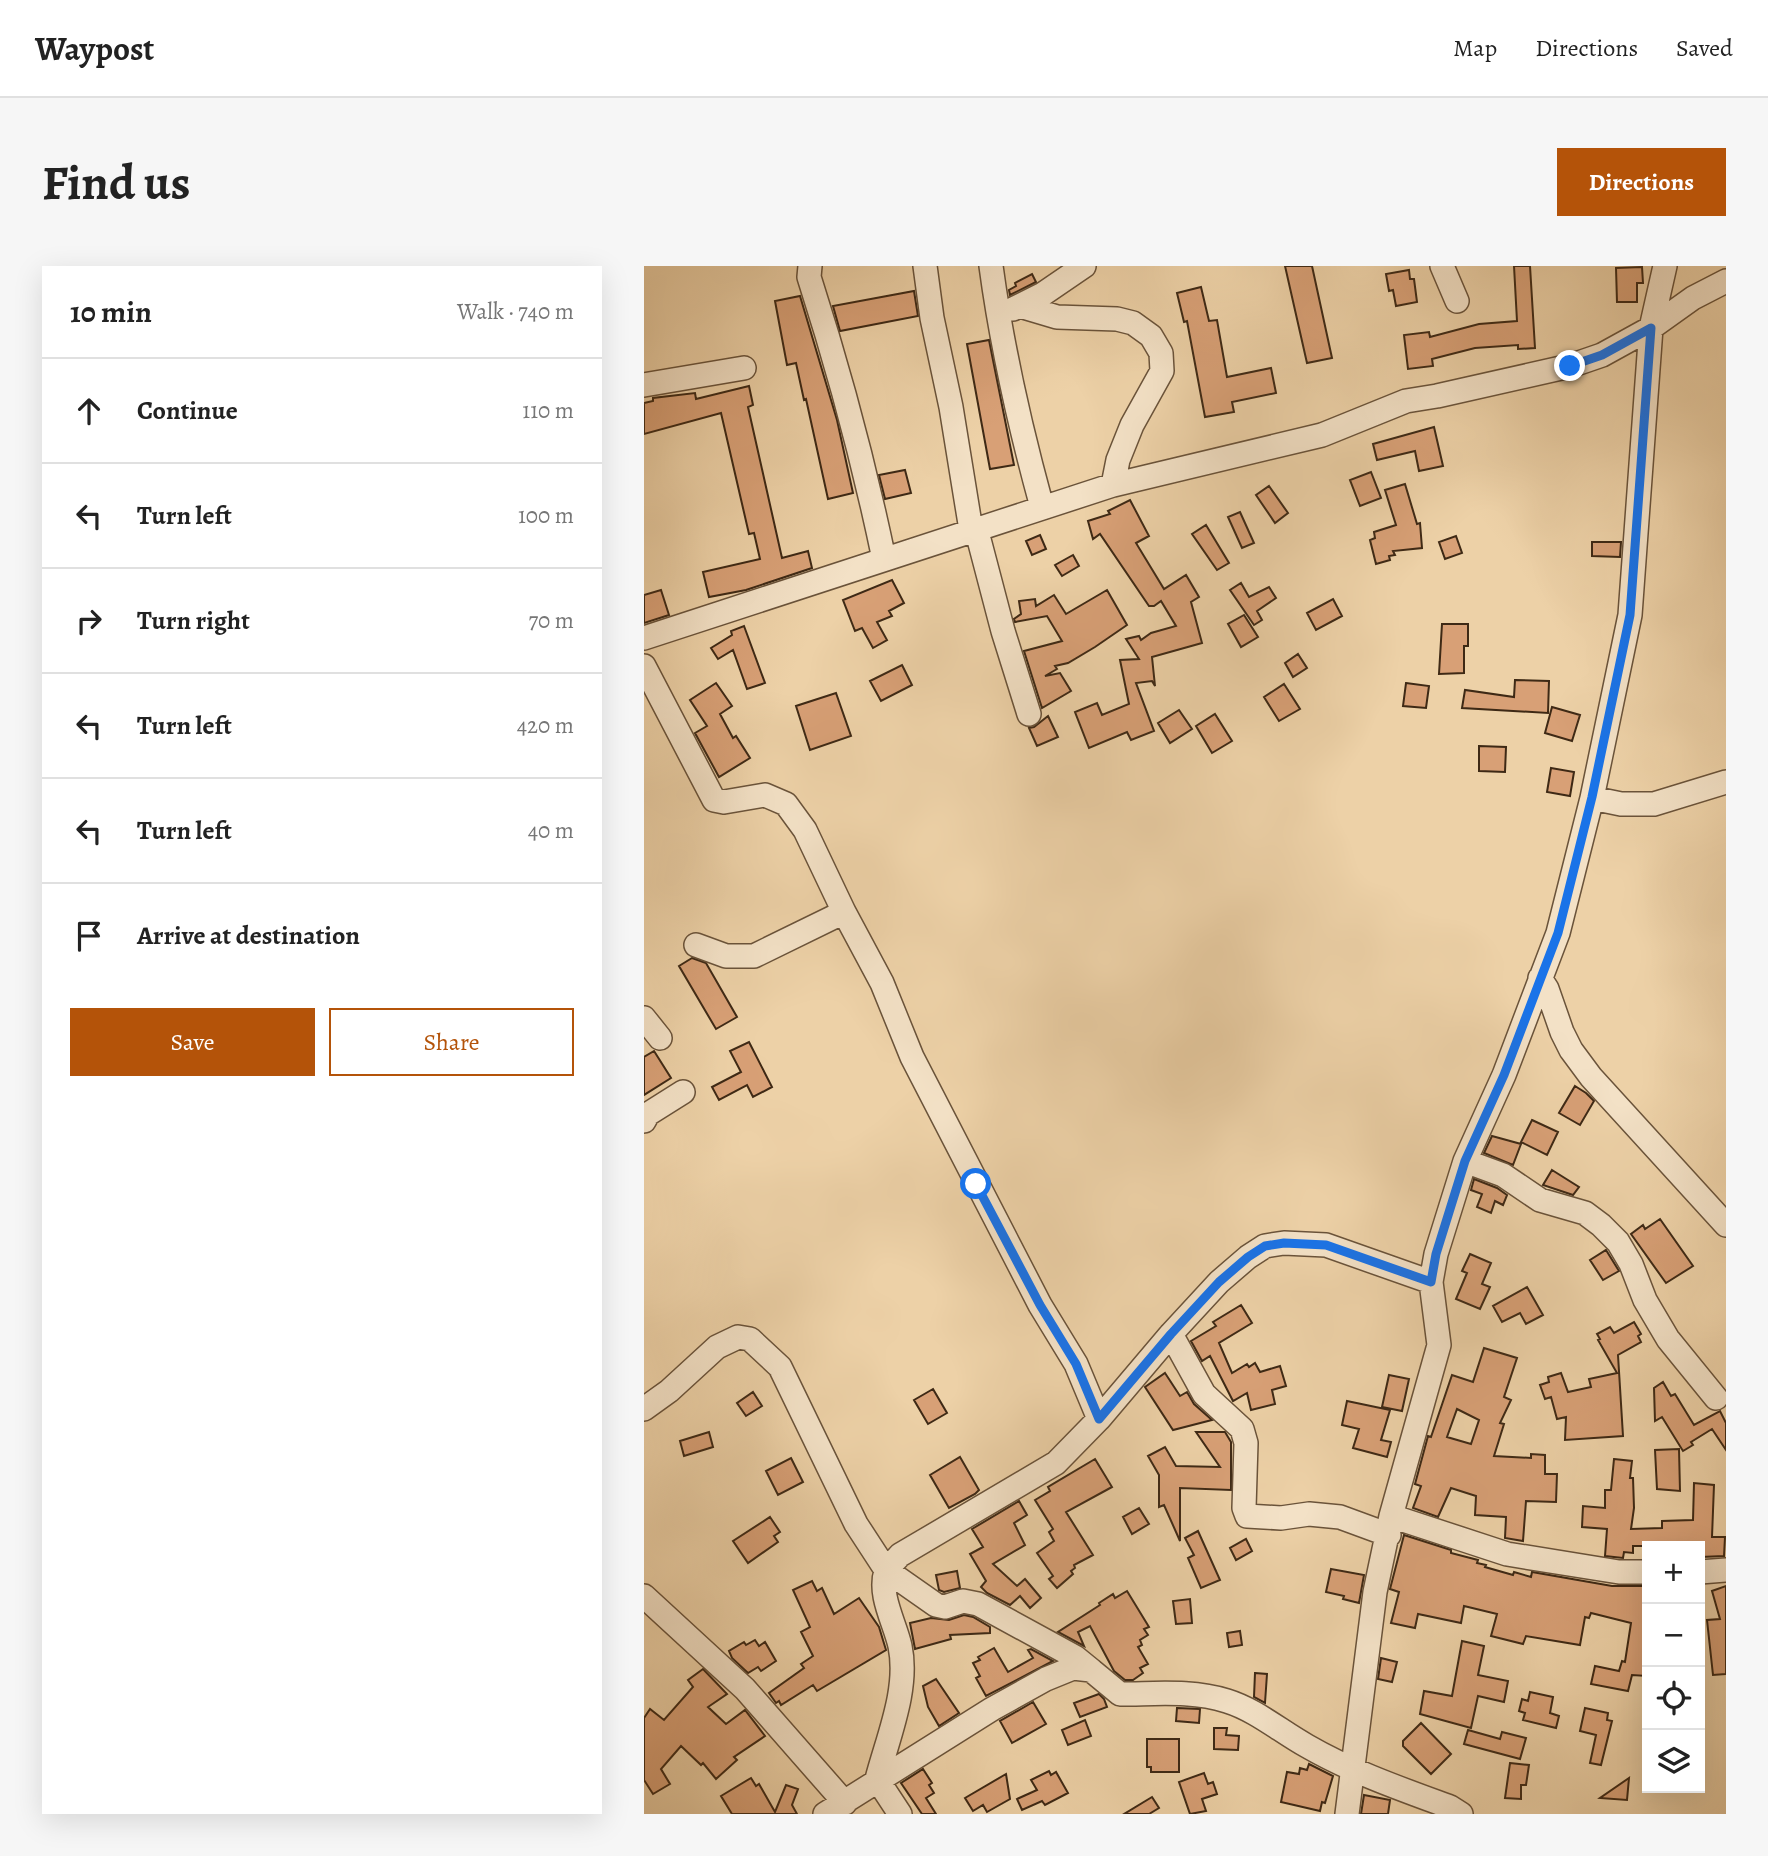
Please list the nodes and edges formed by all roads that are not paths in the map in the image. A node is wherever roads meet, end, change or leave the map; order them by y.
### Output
1 (810, 266) edge
2 (925, 266) edge
3 (991, 266) edge
4 (1084, 266) edge
5 (1442, 266) edge
6 (1665, 266) edge
7 (1726, 281) edge
8 (1457, 301) dead end
9 (1020, 306) junction
10 (998, 316) junction
11 (1651, 328) junction
12 (744, 368) dead end
13 (644, 385) edge
14 (1113, 485) junction
15 (1042, 507) junction
16 (974, 529) junction
17 (884, 559) junction
18 (644, 638) edge
19 (644, 666) edge
20 (1029, 713) dead end
21 (1726, 782) edge
22 (1592, 797) junction
23 (844, 912) junction
24 (696, 945) dead end
25 (1540, 978) junction
26 (644, 1018) edge
27 (660, 1038) dead end
28 (683, 1091) dead end
29 (644, 1121) edge
30 (1465, 1161) junction
31 (1726, 1225) edge
32 (1431, 1282) junction
33 (1171, 1334) junction
34 (1716, 1398) dead end
35 (644, 1409) edge
36 (1099, 1419) junction
37 (1390, 1525) junction
38 (886, 1570) junction
39 (1726, 1570) edge
40 (1642, 1572) edge
41 (1705, 1572) edge
42 (644, 1595) edge
43 (1090, 1670) junction
44 (1352, 1770) junction
45 (877, 1779) junction
46 (845, 1803) junction
47 (825, 1814) edge
48 (900, 1814) edge
49 (1347, 1814) edge
50 (1461, 1814) edge

1 - 17 street
2 - 16 street
3 - 10 street
4 - 9 street
5 - 8 street
6 - 11 street
7 - 11 street
9 - 10 street
9 - 14 street
10 - 15 street
11 - 14 street
11 - 22 street
12 - 13 street
14 - 15 street
15 - 16 street
16 - 17 street
16 - 20 street
17 - 18 street
19 - 23 street
21 - 22 street
22 - 25 street
23 - 24 street
23 - 36 street
25 - 30 street
25 - 31 street
26 - 27 street
28 - 29 street
30 - 32 street
30 - 34 street
32 - 33 street
32 - 37 street
33 - 36 street
33 - 37 street
35 - 38 street
36 - 38 street
37 - 40 street
37 - 44 street
38 - 43 street
38 - 45 street
39 - 41 street
42 - 46 street
43 - 44 street
43 - 45 street
44 - 49 street
44 - 50 street
45 - 46 street
45 - 48 street
46 - 47 street

